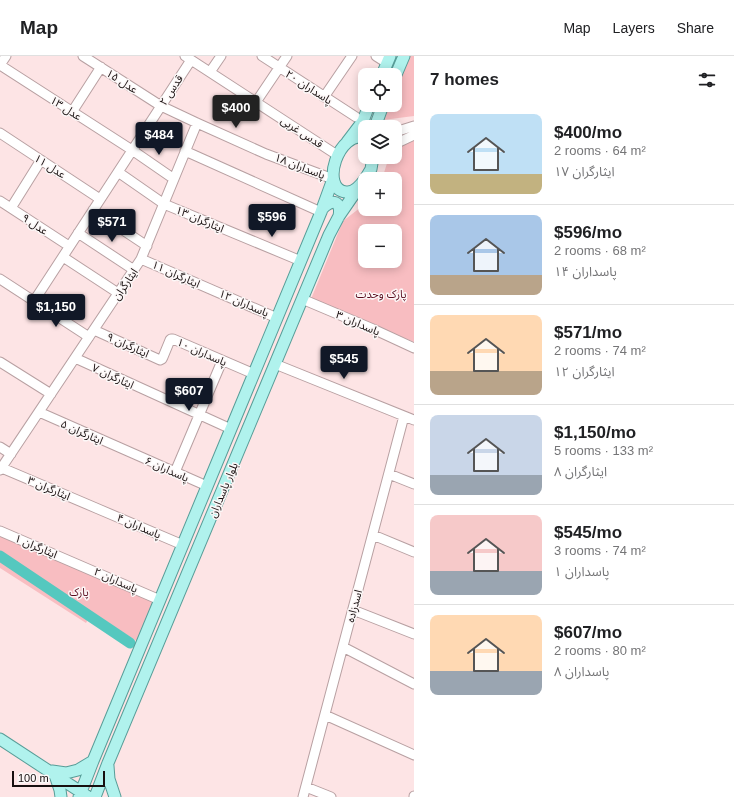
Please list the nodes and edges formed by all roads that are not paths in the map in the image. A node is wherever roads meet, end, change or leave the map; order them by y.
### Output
1 (6, 56) edge
2 (84, 56) edge
3 (221, 56) edge
4 (262, 56) edge
5 (287, 56) edge
6 (352, 56) edge
7 (376, 56) edge
8 (404, 56) edge
9 (188, 58) edge
10 (388, 60) edge
11 (0, 65) edge
12 (101, 67) junction
13 (279, 68) junction
14 (399, 68) edge
15 (210, 72) junction
16 (324, 97) junction
17 (256, 102) junction
18 (160, 106) junction
19 (72, 112) junction
20 (366, 112) edge
21 (356, 117) dead end
22 (197, 123) junction
23 (414, 126) edge
24 (402, 130) edge
25 (0, 133) edge
26 (414, 135) edge
27 (358, 138) edge
28 (402, 141) edge
29 (346, 143) junction
30 (132, 150) junction
31 (185, 151) junction
32 (337, 155) junction
33 (42, 160) junction
34 (118, 172) junction
35 (174, 179) junction
36 (333, 179) junction
37 (358, 186) edge
38 (358, 189) edge
39 (100, 199) junction
40 (0, 201) edge
41 (164, 204) junction
42 (11, 208) junction
43 (93, 210) junction
44 (322, 210) junction
45 (340, 216) junction
46 (78, 233) junction
47 (69, 246) junction
48 (147, 246) junction
49 (63, 257) junction
50 (141, 259) junction
51 (301, 261) junction
52 (134, 270) junction
53 (0, 279) edge
54 (210, 289) joint
55 (118, 294) junction
56 (302, 299) junction
57 (34, 301) junction
58 (277, 318) junction
59 (92, 334) junction
60 (414, 348) edge
61 (75, 358) junction
62 (162, 359) joint
63 (222, 361) junction
64 (0, 362) edge
65 (275, 364) junction
66 (254, 374) junction
67 (51, 394) junction
68 (39, 412) junction
69 (199, 415) junction
70 (404, 416) junction
71 (414, 420) edge
72 (231, 429) junction
73 (0, 447) edge
74 (126, 451) joint
75 (11, 454) junction
76 (1, 469) edge
77 (175, 472) junction
78 (389, 474) junction
79 (414, 484) edge
80 (207, 486) junction
81 (96, 508) joint
82 (0, 531) edge
83 (373, 535) junction
84 (183, 544) junction
85 (413, 552) edge
86 (72, 561) joint
87 (160, 600) junction
88 (353, 610) junction
89 (414, 634) edge
90 (343, 648) junction
91 (414, 684) edge
92 (325, 715) junction
93 (0, 739) edge
94 (414, 755) edge
95 (93, 761) junction
96 (108, 763) junction
97 (52, 773) junction
98 (306, 787) junction
99 (83, 795) edge
100 (61, 797) edge
101 (95, 797) edge
102 (115, 797) edge
103 (303, 797) edge
104 (330, 797) edge

1 - 11 street
2 - 12 street, عدل ۱۵
3 - 15 street
4 - 13 street, پاسداران ۲۰
5 - 13 street
6 - 16 street
7 - 10 street
8 - 14 main road
9 - 15 street, قدس غربی
9 - 18 street, قدس ۲
11 - 19 street, عدل ۱۳
12 - 18 street, عدل ۱۵
12 - 19 street
13 - 16 street, پاسداران ۲۰
13 - 17 street
15 - 17 street, قدس غربی
16 - 21 street, پاسداران ۲۰
17 - 32 street, قدس غربی
18 - 22 street, عدل ۱۵
18 - 30 street, قدس ۲
19 - 30 street, عدل ۱۳
20 - 29 main road
22 - 31 street, ایثارگران
22 - 36 street, پاسداران ۱۸
23 - 24 street
25 - 33 street, عدل ۱۱
26 - 28 street
27 - 29 main road
29 - 32 main road
30 - 34 street, قدس ۲
30 - 35 street, عدل ۱۳
31 - 35 street, ایثارگران
31 - 44 street
32 - 36 main road, بلوار پاسداران
33 - 39 street, عدل ۱۱
33 - 42 street
34 - 39 street, قدس ۲
34 - 41 street, ایثارگران ۱۳
35 - 41 street, ایثارگران
36 - 37 main road
36 - 44 main road, بلوار پاسداران
38 - 45 main road, بلوار پاسداران
39 - 43 street, قدس ۲
40 - 42 street, عدل ۹
41 - 48 street, ایثارگران
41 - 51 street, ایثارگران ۱۳
42 - 47 street, عدل ۹
43 - 46 street, قدس ۲
43 - 48 street
44 - 45 main road
44 - 51 main road, بلوار پاسداران
45 - 56 main road, بلوار پاسداران
46 - 47 street, قدس ۲
46 - 52 street
47 - 49 street, قدس ۲
48 - 50 street, ایثارگران
49 - 55 street
49 - 57 street, قدس ۲
50 - 52 street, ایثارگران
50 - 54 street, ایثارگران ۱۱
51 - 58 main road, بلوار پاسداران
52 - 55 street, ایثارگران
53 - 57 street, ایثارگران ۹
54 - 58 street, پاسداران ۱۲
55 - 59 street, ایثارگران
56 - 60 street, پاسداران ۳
56 - 65 main road, بلوار پاسداران
57 - 59 street, ایثارگران ۹
58 - 66 main road, بلوار پاسداران
59 - 61 street, ایثارگران
59 - 62 street, ایثارگران ۹
61 - 67 street, ایثارگران
61 - 69 street, ایثارگران ۷
62 - 63 street, پاسداران ۱۰
63 - 66 street, پاسداران ۱۰
63 - 69 street
64 - 67 street
65 - 70 street
65 - 96 main road, بلوار پاسداران
66 - 72 main road, بلوار پاسداران
67 - 68 street, ایثارگران
68 - 74 street, ایثارگران ۵
68 - 75 street, ایثارگران
69 - 72 street, ایثارگران ۷
69 - 77 street
70 - 71 street
70 - 78 street, اسدزاده
72 - 80 main road, بلوار پاسداران
73 - 75 street
74 - 77 street, پاسداران ۶
75 - 76 street, ایثارگران
76 - 81 street, ایثارگران ۳
77 - 80 street, پاسداران ۶
78 - 79 street
78 - 83 street, اسدزاده
80 - 84 main road, بلوار پاسداران
81 - 84 street, پاسداران ۴
82 - 86 street, ایثارگران ۱
83 - 85 street
83 - 88 street, اسدزاده
84 - 87 main road, بلوار پاسداران
86 - 87 street, پاسداران ۲
87 - 95 main road, بلوار پاسداران
88 - 89 street
88 - 90 street, اسدزاده
90 - 91 street
90 - 92 street, اسدزاده
92 - 94 street
92 - 98 street, اسدزاده
93 - 97 main road
95 - 97 main road
95 - 99 main road, بلوار پاسداران
96 - 101 main road, بلوار پاسداران
96 - 102 main road
97 - 99 main road
97 - 100 main road
98 - 103 street, اسدزاده
98 - 104 street

